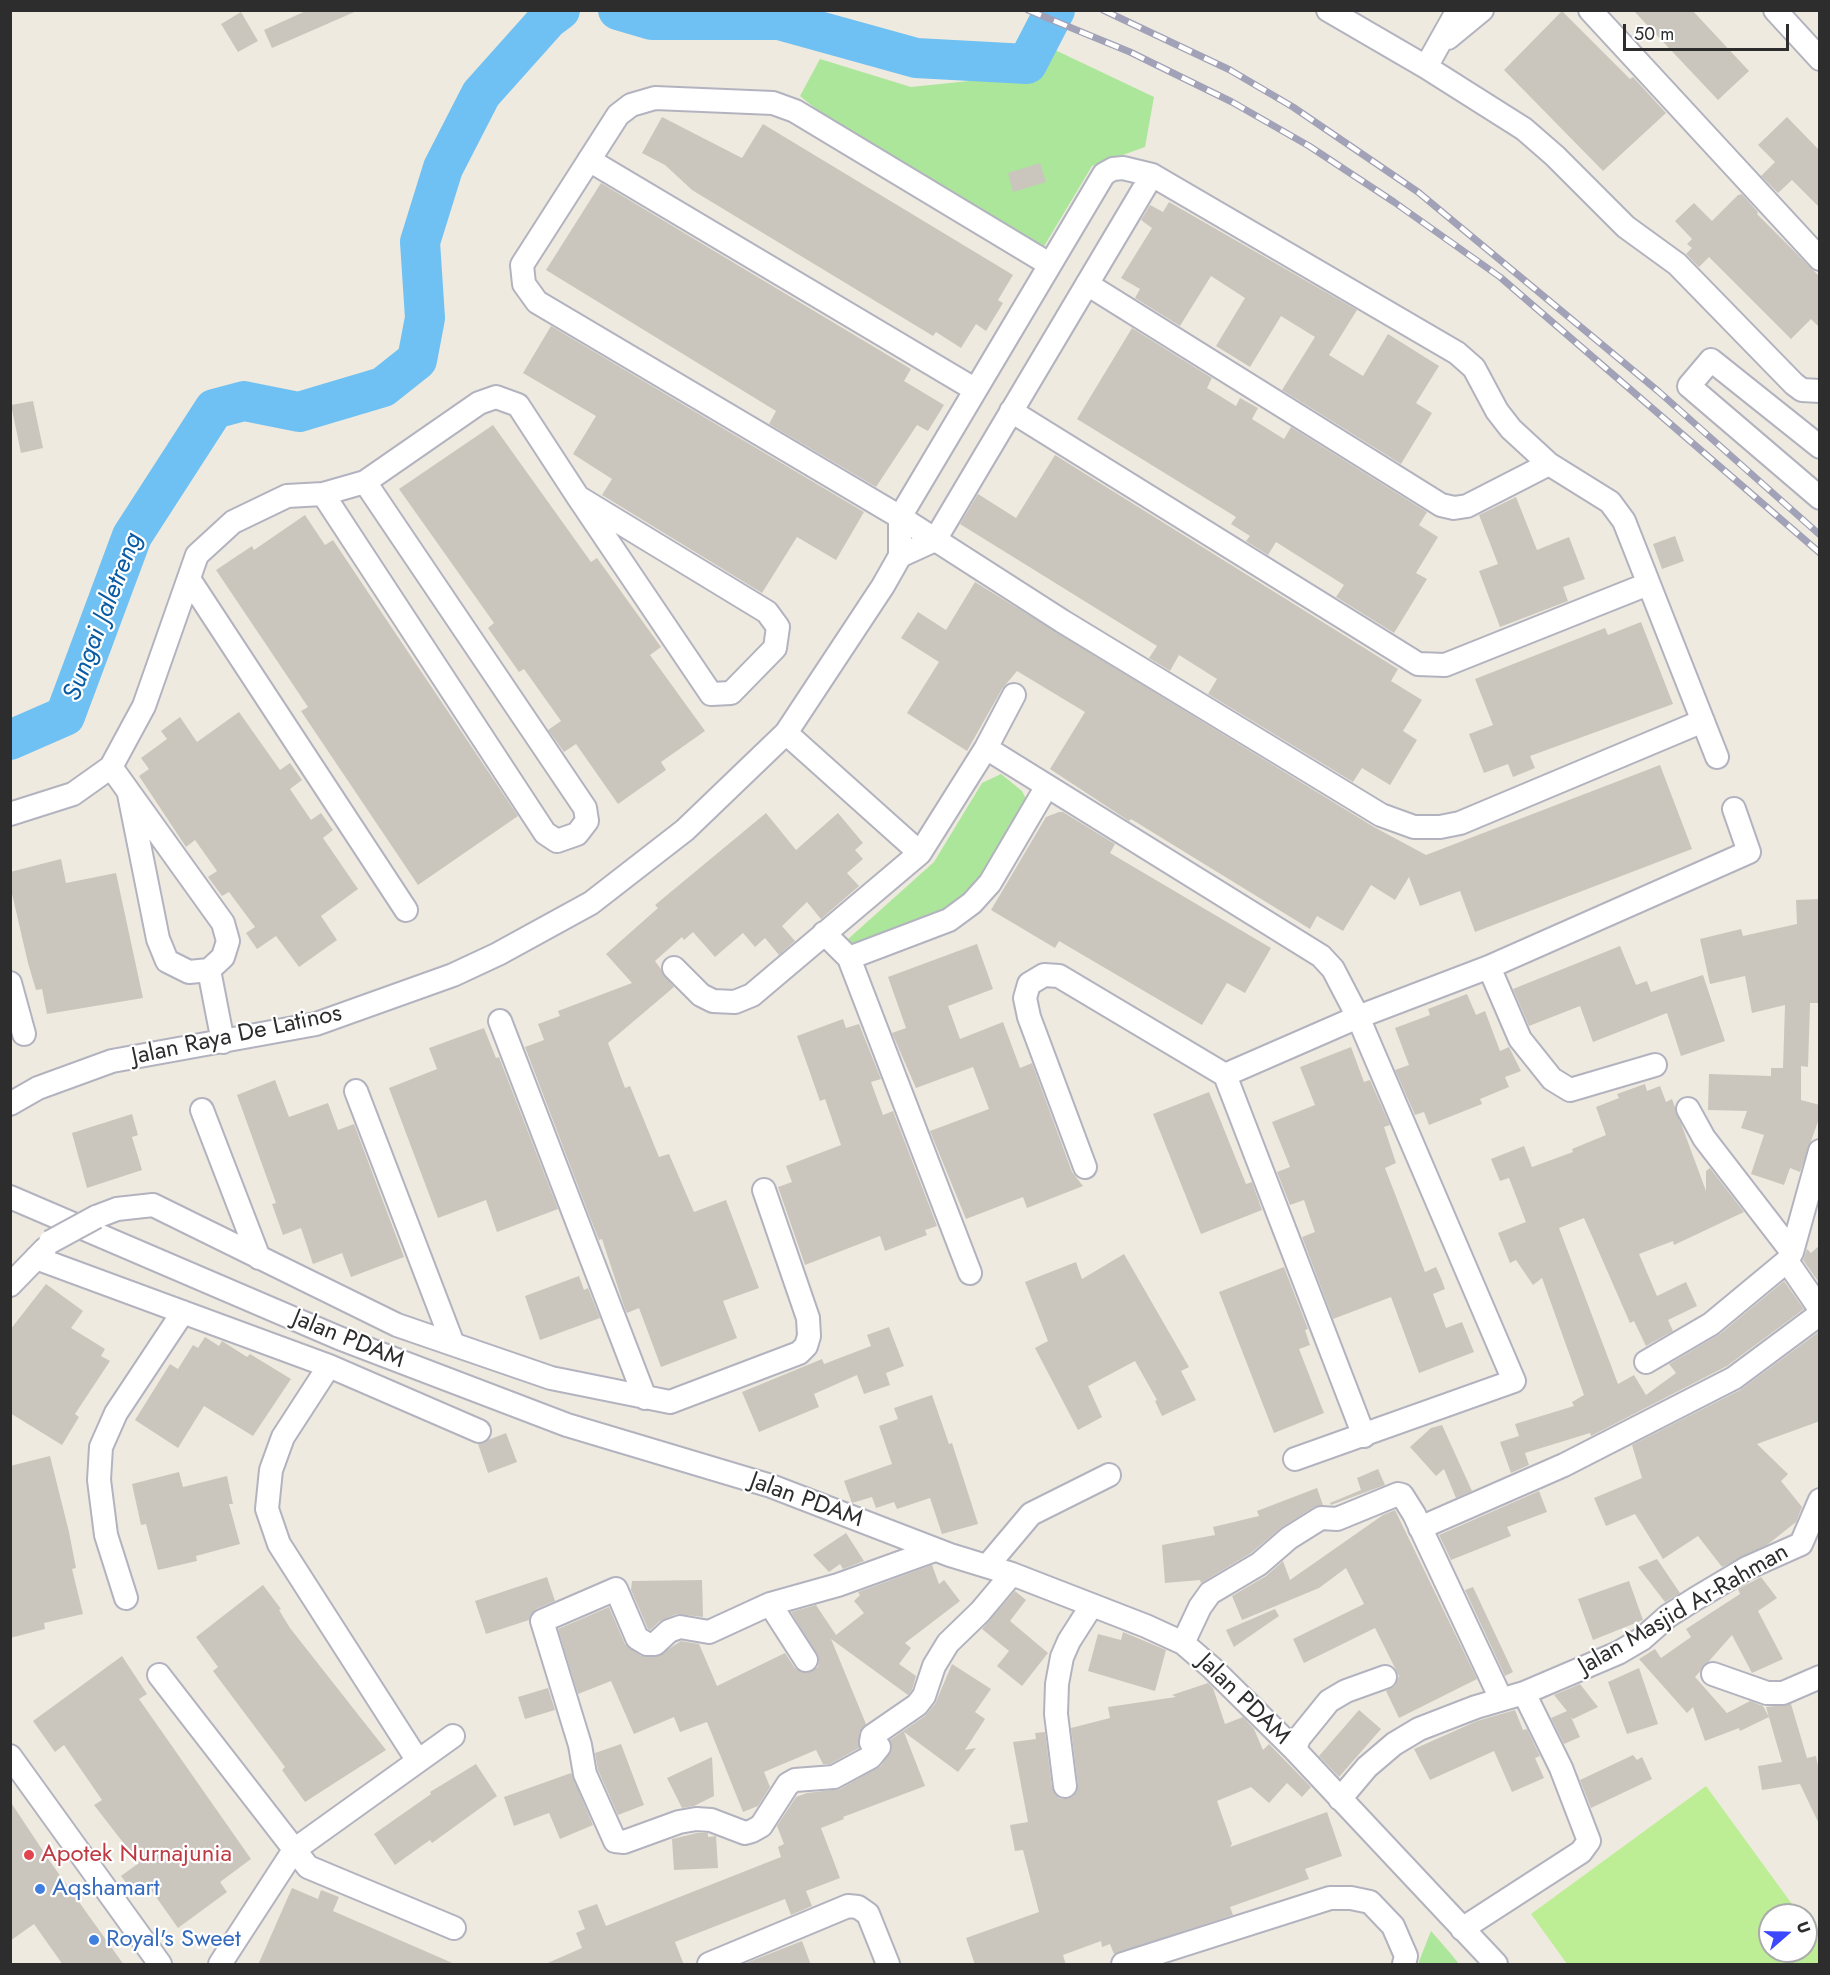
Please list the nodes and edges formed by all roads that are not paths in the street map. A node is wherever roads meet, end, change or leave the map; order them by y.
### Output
1 (1328, 10) edge
2 (1458, 10) edge
3 (1482, 10) edge
4 (1590, 10) edge
5 (1775, 10) edge
6 (1442, 42) junction
7 (1820, 59) edge
8 (1426, 68) junction
9 (589, 160) junction
10 (1152, 176) junction
11 (1820, 259) edge
12 (1049, 264) junction
13 (1087, 284) junction
14 (974, 389) junction
15 (1820, 391) edge
16 (1011, 411) junction
17 (1820, 447) edge
18 (1550, 464) junction
19 (364, 482) junction
20 (323, 494) junction
21 (578, 496) junction
22 (1820, 498) edge
23 (900, 517) junction
24 (934, 540) junction
25 (900, 556) junction
26 (189, 579) junction
27 (1648, 584) junction
28 (1014, 695) dead end
29 (1703, 721) junction
30 (786, 733) junction
31 (986, 748) junction
32 (1717, 757) dead end
33 (111, 767) junction
34 (1047, 786) junction
35 (129, 794) junction
36 (1734, 809) dead end
37 (10, 814) edge
38 (920, 853) junction
39 (406, 910) dead end
40 (824, 933) junction
41 (849, 958) junction
42 (1489, 967) junction
43 (674, 968) dead end
44 (209, 970) junction
45 (10, 983) edge
46 (1358, 1017) junction
47 (500, 1021) dead end
48 (24, 1034) dead end
49 (223, 1042) junction
50 (1655, 1065) dead end
51 (1225, 1075) junction
52 (356, 1091) dead end
53 (10, 1104) edge
54 (1688, 1109) dead end
55 (202, 1110) dead end
56 (1820, 1151) edge
57 (1085, 1167) dead end
58 (764, 1190) dead end
59 (10, 1197) edge
60 (43, 1250) junction
61 (1789, 1257) junction
62 (259, 1258) junction
63 (970, 1273) dead end
64 (10, 1285) edge
65 (1820, 1309) edge
66 (183, 1312) junction
67 (1820, 1314) edge
68 (453, 1344) junction
69 (1646, 1362) dead end
70 (329, 1366) junction
71 (645, 1398) junction
72 (479, 1431) dead end
73 (1364, 1436) junction
74 (1295, 1459) dead end
75 (1109, 1475) dead end
76 (1820, 1500) edge
77 (1420, 1528) junction
78 (1810, 1548) edge
79 (935, 1550) junction
80 (988, 1565) junction
81 (1012, 1574) junction
82 (126, 1598) dead end
83 (770, 1604) junction
84 (1092, 1605) junction
85 (1183, 1643) junction
86 (806, 1660) dead end
87 (1713, 1674) dead end
88 (159, 1675) dead end
89 (1385, 1677) dead end
90 (1820, 1677) edge
91 (1524, 1693) junction
92 (1501, 1700) junction
93 (453, 1736) dead end
94 (1295, 1750) junction
95 (10, 1756) edge
96 (418, 1761) junction
97 (1065, 1786) dead end
98 (1340, 1799) junction
99 (294, 1850) junction
100 (454, 1928) dead end
101 (1462, 1929) junction
102 (160, 1965) edge
103 (220, 1965) edge
104 (709, 1965) edge
105 (888, 1965) edge
106 (1123, 1965) edge
107 (1404, 1965) edge
108 (1496, 1965) edge

1 - 8 street
2 - 6 street
3 - 6 street
4 - 11 street
5 - 7 street
6 - 8 street
8 - 15 street
9 - 12 street
9 - 14 street
9 - 23 street
10 - 12 street
10 - 13 street
10 - 18 street
12 - 14 street
13 - 16 street
13 - 18 street
14 - 23 street
16 - 24 street
16 - 27 street
17 - 22 street
18 - 27 street
19 - 20 street
19 - 20 street
19 - 21 street
20 - 26 street
21 - 21 street
23 - 24 street
23 - 25 street
24 - 25 street
24 - 29 street
25 - 30 street, Jalan Raya De Latinos
26 - 33 street
26 - 39 street
27 - 29 street
28 - 31 street
29 - 32 street
30 - 38 street
30 - 49 street, Jalan Raya De Latinos
31 - 34 street
31 - 38 street
33 - 35 street
33 - 37 street
34 - 41 street
34 - 46 street
35 - 44 street
35 - 44 street
36 - 42 street
38 - 40 street
40 - 41 street
40 - 43 street
41 - 63 street
42 - 46 street
42 - 50 street
44 - 49 street
45 - 48 street
46 - 51 street
46 - 73 street
47 - 71 street
49 - 53 street, Jalan Raya De Latinos
51 - 57 street
51 - 73 street
52 - 68 street
54 - 61 street
55 - 62 street
56 - 61 street
58 - 71 street
59 - 79 street, Jalan PDAM
60 - 62 street, bridge
60 - 64 street
60 - 66 street
61 - 65 street
61 - 69 street
62 - 68 street
66 - 70 street
66 - 82 street
67 - 77 street
68 - 71 street
70 - 72 street
70 - 96 street
73 - 74 street
75 - 80 street
76 - 78 street, Jalan Masjid Ar-Rahman
77 - 85 street
77 - 92 street
78 - 91 street, Jalan Masjid Ar-Rahman
79 - 80 street, Jalan PDAM
79 - 83 street
80 - 81 street, Jalan PDAM
81 - 83 street
81 - 84 street, Jalan PDAM
83 - 86 street
84 - 85 street, Jalan PDAM
84 - 97 street
85 - 94 street, Jalan PDAM
87 - 90 street
88 - 99 street
89 - 94 street
91 - 92 street, Jalan Masjid Ar-Rahman
91 - 101 street
92 - 98 street, Jalan Masjid Ar-Rahman
93 - 96 street
94 - 98 street, Jalan PDAM
95 - 102 street
96 - 99 street
98 - 101 street, Jalan PDAM
99 - 100 street
99 - 103 street
101 - 108 street, Jalan PDAM
104 - 105 street
106 - 107 street

